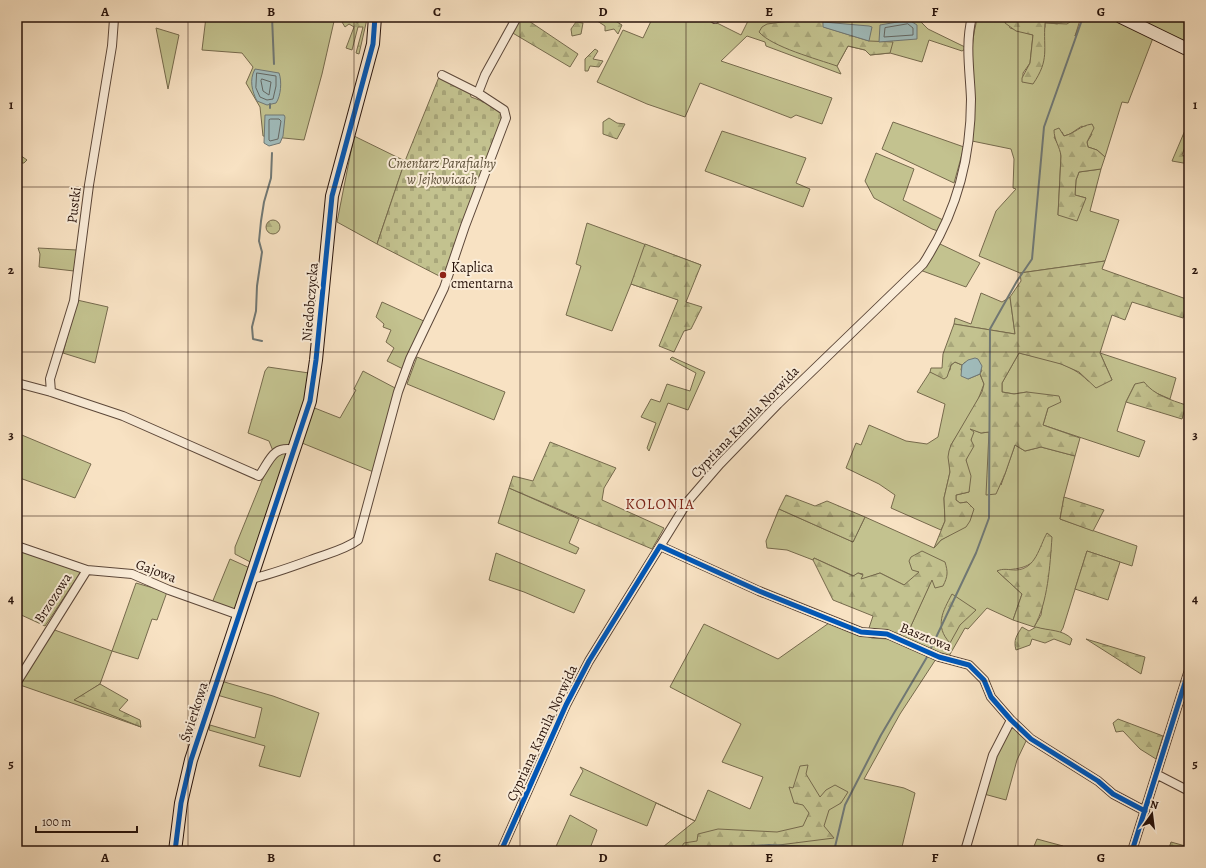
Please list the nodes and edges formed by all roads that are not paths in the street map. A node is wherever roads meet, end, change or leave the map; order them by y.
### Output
1 (375, 17) edge
2 (517, 17) edge
3 (972, 17) edge
4 (1121, 17) edge
5 (114, 19) dead end
6 (1189, 50) edge
7 (442, 75) dead end
8 (478, 93) junction
9 (17, 382) edge
10 (51, 392) junction
11 (295, 450) junction
12 (17, 546) edge
13 (660, 546) junction
14 (87, 570) junction
15 (250, 582) junction
16 (239, 615) junction
17 (1189, 670) edge
18 (17, 682) edge
19 (1011, 720) junction
20 (1156, 774) junction
21 (1189, 791) edge
22 (1145, 811) junction
23 (175, 851) edge
24 (500, 851) edge
25 (965, 851) edge
26 (1132, 851) edge

1 - 11 street, Niedobczycka
2 - 8 street
3 - 13 street, Cypriana Kamila Norwida
4 - 6 street
5 - 10 street, Pustki
7 - 8 street
8 - 15 street
9 - 10 street
10 - 11 street
11 - 15 street, Niedobczycka
12 - 14 street, Gajowa
13 - 19 street, Basztowa
13 - 24 street, Cypriana Kamila Norwida
14 - 16 street, Gajowa
14 - 18 street, Brzozowa
15 - 16 street, Świerkowa
16 - 23 street, Świerkowa
17 - 20 street
19 - 22 street, Basztowa
19 - 25 street
20 - 21 street
20 - 22 street
22 - 26 street

